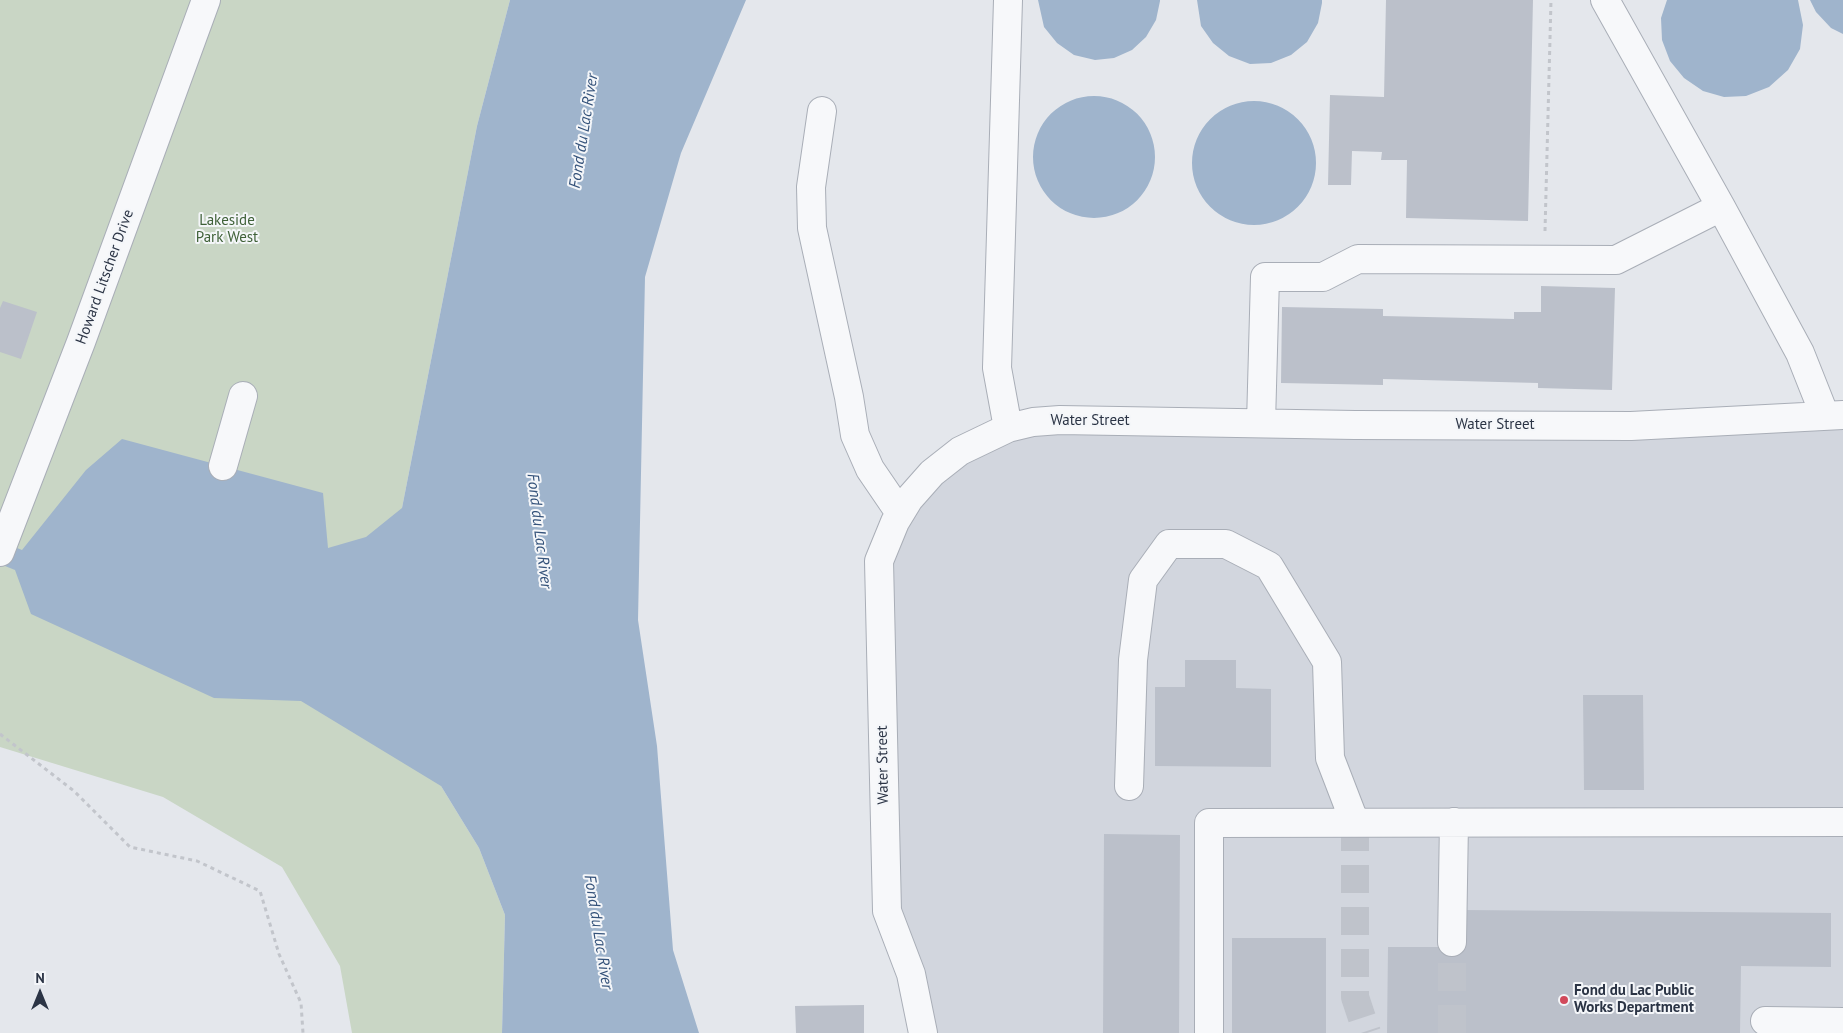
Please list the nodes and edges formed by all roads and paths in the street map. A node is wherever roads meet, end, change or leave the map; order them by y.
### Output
1 (206, 0) edge
2 (1008, 0) edge
3 (1551, 0) edge
4 (1605, 0) edge
5 (822, 111) dead end
6 (1721, 207) junction
7 (1544, 260) junction
8 (244, 396) dead end
9 (1834, 416) edge
10 (1261, 423) junction
11 (1008, 428) junction
12 (223, 466) dead end
13 (900, 513) junction
14 (0, 552) edge
15 (0, 734) edge
16 (1129, 786) dead end
17 (1454, 822) junction
18 (1843, 822) edge
19 (1355, 823) junction
20 (1452, 942) tunnel mouth
21 (1765, 1021) dead end
22 (1843, 1022) edge
23 (303, 1033) edge
24 (923, 1033) edge
25 (1209, 1033) edge

1 - 14 street, Howard Litscher Drive
2 - 11 street
3 - 7 path
4 - 6 street
5 - 13 street
6 - 7 street
6 - 9 street
7 - 10 street
8 - 12 street
9 - 10 street, Water Street
10 - 11 street, Water Street
11 - 13 street, Water Street
13 - 24 street, Water Street
15 - 23 path
16 - 19 street
17 - 18 street
17 - 19 street
17 - 20 street
19 - 25 street
21 - 22 street

